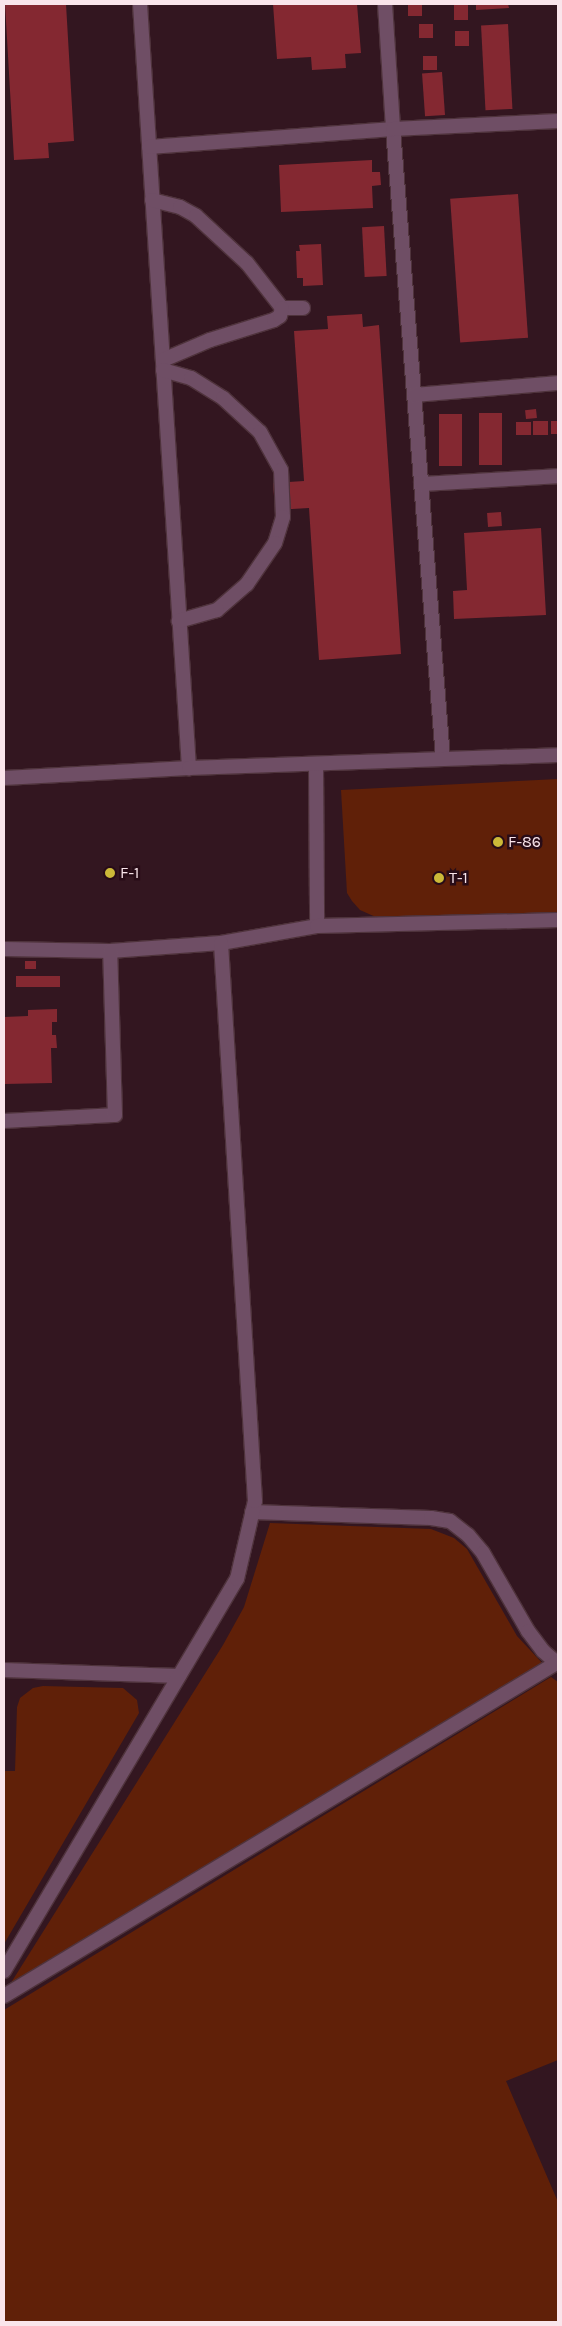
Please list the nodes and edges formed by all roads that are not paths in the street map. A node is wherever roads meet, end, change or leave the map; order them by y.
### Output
1 (140, 4) edge
2 (385, 4) edge
3 (558, 121) edge
4 (393, 129) junction
5 (149, 147) junction
6 (152, 200) junction
7 (282, 308) junction
8 (302, 308) dead end
9 (163, 365) junction
10 (558, 383) edge
11 (414, 395) junction
12 (558, 476) edge
13 (421, 484) junction
14 (179, 621) junction
15 (558, 755) edge
16 (443, 759) junction
17 (316, 764) junction
18 (189, 768) junction
19 (4, 778) edge
20 (558, 920) edge
21 (317, 926) junction
22 (221, 943) junction
23 (4, 948) edge
24 (110, 950) junction
25 (4, 1121) edge
26 (252, 1512) junction
27 (558, 1663) edge
28 (4, 1670) edge
29 (179, 1676) junction
30 (4, 1971) edge
31 (4, 1996) edge

1 - 5 lane
2 - 4 lane
3 - 4 lane
4 - 5 lane
4 - 11 lane
5 - 6 lane
6 - 7 lane
6 - 9 lane
7 - 8 lane
7 - 9 lane
9 - 14 lane
9 - 14 lane
10 - 11 lane
11 - 13 lane
12 - 13 lane
13 - 16 lane
14 - 18 lane
15 - 16 lane
16 - 17 lane
17 - 18 lane
17 - 21 lane
18 - 19 lane
20 - 21 lane
21 - 22 lane
22 - 24 lane
22 - 26 lane
23 - 24 lane
24 - 25 lane
26 - 27 lane
26 - 29 lane
27 - 31 lane
28 - 29 lane
29 - 30 lane

